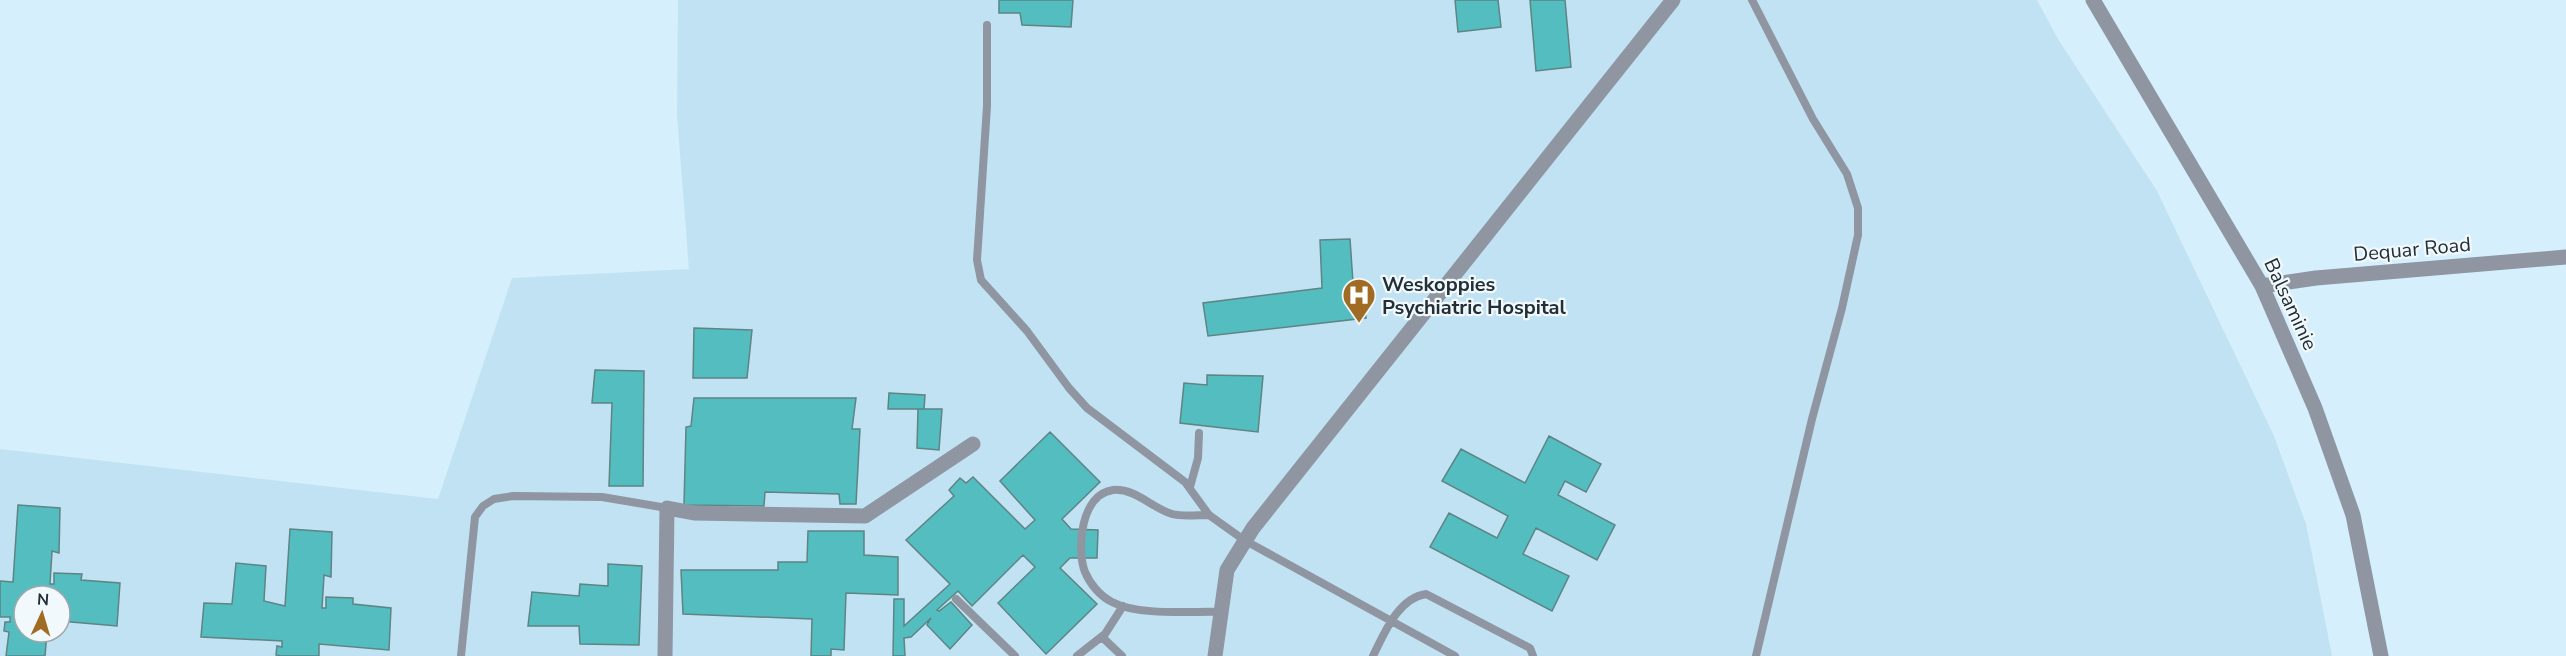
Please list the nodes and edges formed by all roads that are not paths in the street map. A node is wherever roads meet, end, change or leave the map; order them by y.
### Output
1 (1673, 0) edge
2 (1752, 0) edge
3 (2093, 0) edge
4 (987, 25) dead end
5 (2566, 257) edge
6 (2262, 286) junction
7 (1199, 433) dead end
8 (973, 444) dead end
9 (1190, 487) junction
10 (667, 508) junction
11 (1209, 515) junction
12 (1244, 540) junction
13 (956, 599) dead end
14 (1123, 606) junction
15 (1221, 612) junction
16 (1390, 622) junction
17 (1102, 637) junction
18 (461, 656) edge
19 (665, 656) edge
20 (1015, 656) edge
21 (1077, 656) edge
22 (1122, 656) edge
23 (1215, 656) edge
24 (1372, 656) edge
25 (1455, 656) edge
26 (1533, 656) edge
27 (1756, 656) edge
28 (2381, 656) edge

1 - 12 street
2 - 27 lane
3 - 6 street, Balsaminie
4 - 9 lane
5 - 6 street, Dequar Road
6 - 28 street, Balsaminie
7 - 9 lane
8 - 10 street
9 - 11 lane
10 - 18 lane
10 - 19 street
11 - 12 lane
11 - 14 lane
12 - 15 street
12 - 16 lane
13 - 20 lane
14 - 15 lane
14 - 17 lane
15 - 23 street
16 - 24 lane
16 - 25 lane
16 - 26 lane
17 - 21 lane
17 - 22 lane

